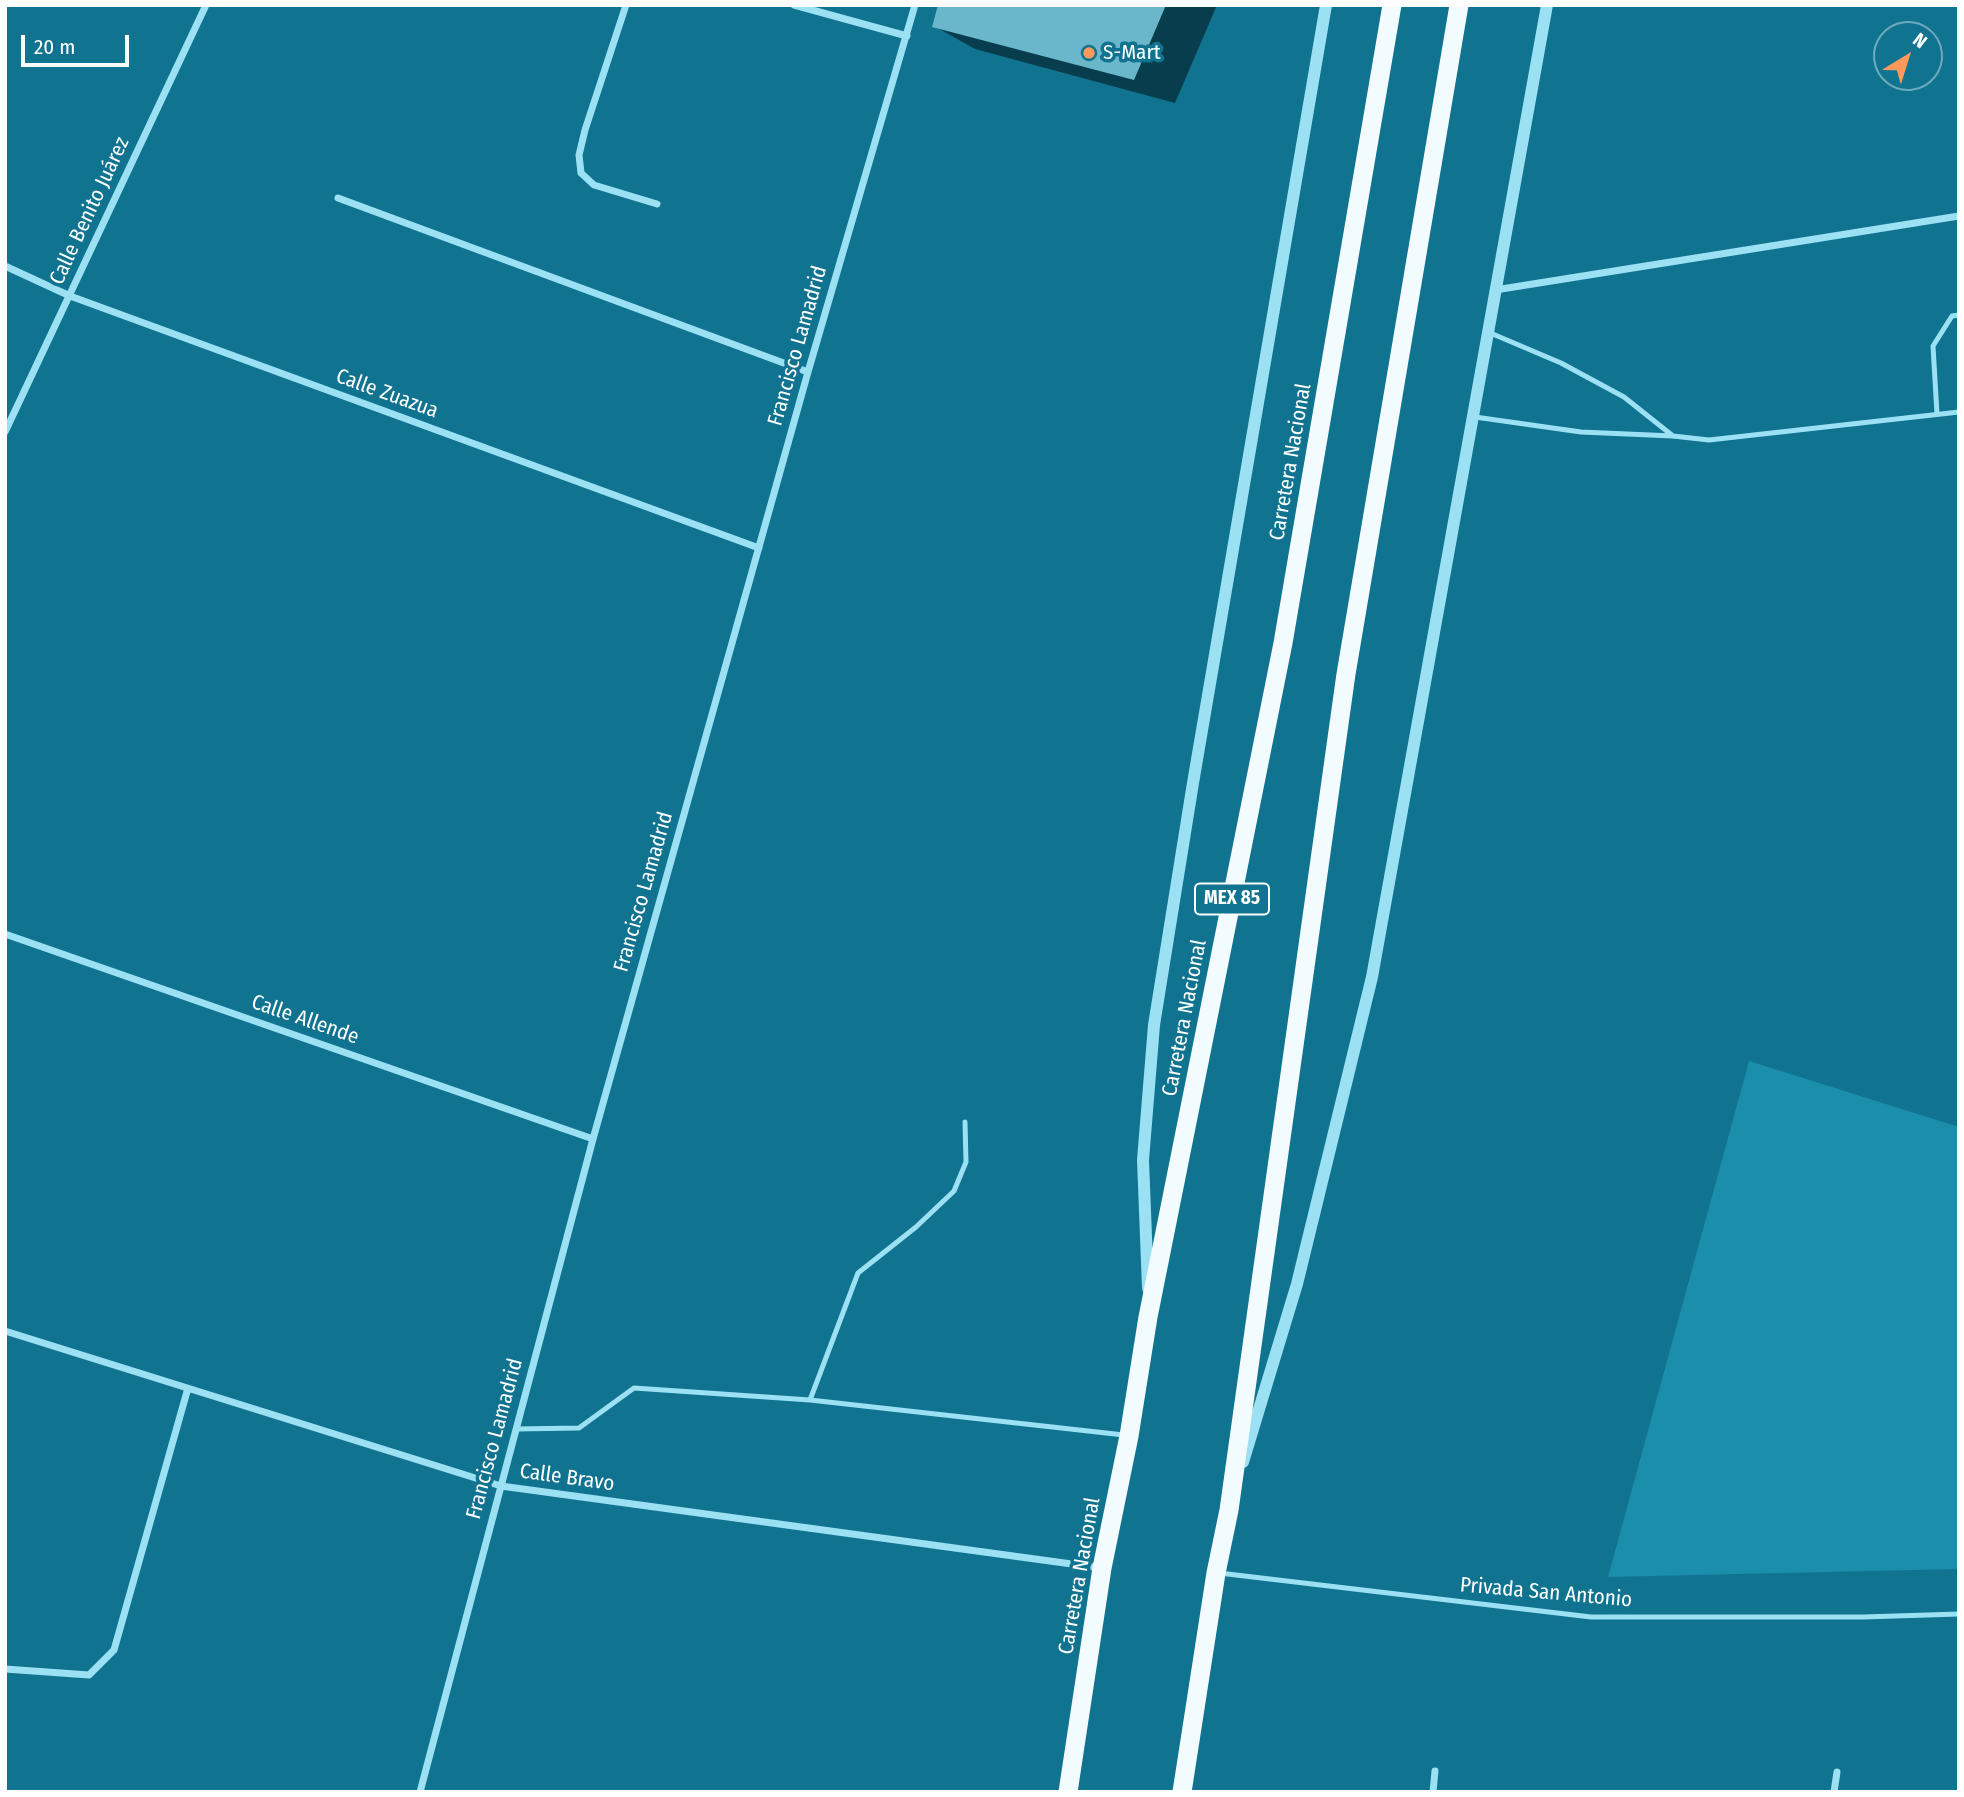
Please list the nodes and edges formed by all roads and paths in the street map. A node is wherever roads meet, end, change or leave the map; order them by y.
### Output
1 (206, 5) edge
2 (626, 5) edge
3 (794, 5) edge
4 (915, 5) edge
5 (1326, 5) edge
6 (1392, 5) edge
7 (1460, 5) edge
8 (1547, 5) edge
9 (906, 36) junction
10 (338, 198) dead end
11 (657, 204) dead end
12 (1959, 216) edge
13 (5, 266) edge
14 (1495, 290) junction
15 (70, 296) junction
16 (1959, 315) edge
17 (1488, 332) junction
18 (808, 372) junction
19 (1959, 412) edge
20 (1937, 414) junction
21 (1474, 416) junction
22 (5, 432) edge
23 (1673, 436) junction
24 (759, 548) junction
25 (5, 934) edge
26 (965, 1122) dead end
27 (593, 1139) junction
28 (1149, 1317) junction
29 (5, 1331) edge
30 (188, 1388) junction
31 (810, 1400) junction
32 (516, 1429) junction
33 (1129, 1436) junction
34 (501, 1486) junction
35 (1229, 1510) junction
36 (1102, 1568) junction
37 (1216, 1573) junction
38 (1959, 1614) edge
39 (5, 1669) edge
40 (1435, 1771) dead end
41 (1837, 1772) dead end
42 (420, 1792) edge
43 (1068, 1792) edge
44 (1182, 1792) edge
45 (1433, 1792) edge
46 (1834, 1792) edge

1 - 15 street, Calle Benito Juárez
2 - 11 street
3 - 9 street
4 - 9 street, Francisco Lamadrid
5 - 28 street
6 - 28 highway, Carretera Nacional / MEX 85
7 - 35 highway
8 - 14 street
9 - 18 street, Francisco Lamadrid
10 - 18 street
12 - 14 street
13 - 15 street, Calle Zuazua
14 - 17 street
15 - 22 street, Calle Benito Juárez
15 - 24 street, Calle Zuazua
16 - 20 lane
17 - 21 street
17 - 23 lane
18 - 24 street, Francisco Lamadrid
19 - 20 lane
20 - 23 lane
21 - 23 lane
21 - 35 street
24 - 27 street, Francisco Lamadrid
25 - 27 street, Calle Allende
26 - 31 lane
27 - 32 street, Francisco Lamadrid
28 - 33 highway, Carretera Nacional / MEX 85
29 - 30 street, Calle Bravo
30 - 34 street, Calle Bravo
30 - 39 street
31 - 32 lane
31 - 33 lane
32 - 34 street, Francisco Lamadrid
33 - 36 highway, Carretera Nacional / MEX 85
34 - 36 street, Calle Bravo
34 - 42 street, Francisco Lamadrid
35 - 37 highway
36 - 43 highway, Carretera Nacional / MEX 85
37 - 38 lane, Privada San Antonio
37 - 44 highway
40 - 45 street
41 - 46 street

